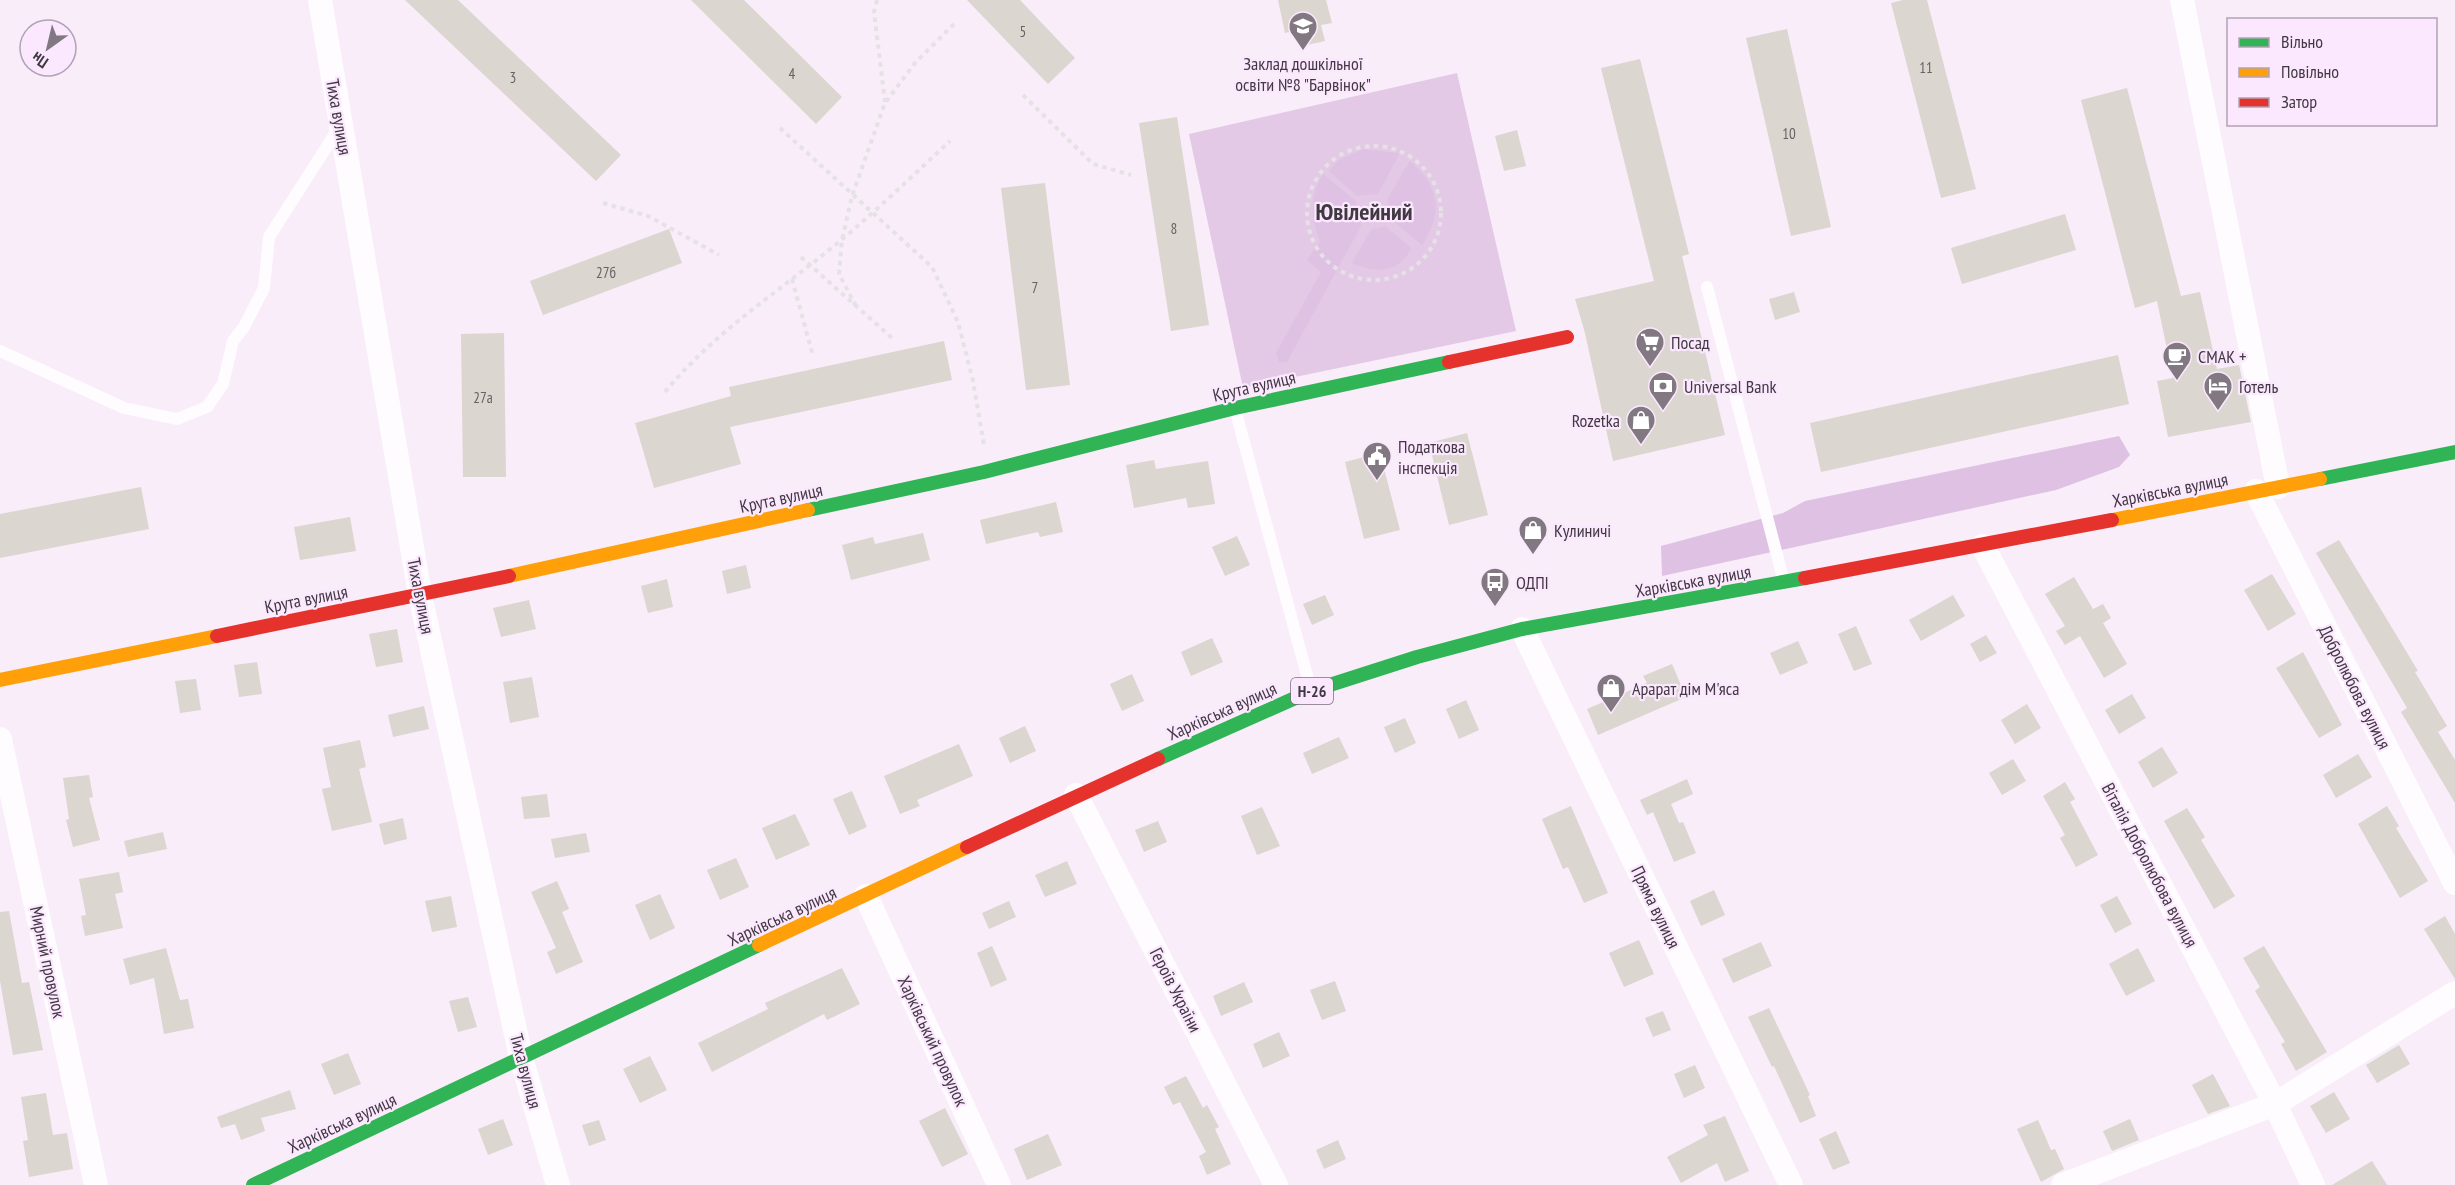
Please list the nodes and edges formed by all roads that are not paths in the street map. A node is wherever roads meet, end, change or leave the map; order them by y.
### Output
1 (320, 0) edge
2 (2182, 0) edge
3 (340, 124) junction
4 (1707, 287) dead end
5 (1567, 337) dead end
6 (0, 351) edge
7 (1235, 408) junction
8 (2455, 453) edge
9 (2267, 489) junction
10 (1983, 546) junction
11 (1784, 583) junction
12 (420, 595) junction
13 (1522, 629) junction
14 (0, 680) edge
15 (1311, 691) junction
16 (0, 739) edge
17 (1076, 795) junction
18 (2455, 883) edge
19 (866, 896) junction
20 (2455, 993) edge
21 (521, 1058) junction
22 (2275, 1104) junction
23 (96, 1185) edge
24 (253, 1185) edge
25 (558, 1185) edge
26 (999, 1185) edge
27 (1276, 1185) edge
28 (1791, 1185) edge
29 (2063, 1185) edge
30 (2313, 1185) edge

1 - 3 street, Тиха вулиця
2 - 9 street, Добролюбова вулиця
3 - 6 lane
3 - 12 street, Тиха вулиця
4 - 11 lane
5 - 7 main road, Крута вулиця
7 - 12 main road, Крута вулиця
7 - 15 lane
8 - 9 main road, Харківська вулиця / Н-26
9 - 10 main road, Харківська вулиця / Н-26
9 - 18 street, Добролюбова вулиця
10 - 11 main road, Харківська вулиця / Н-26
10 - 22 street, Віталія Добролюбова вулиця
11 - 13 main road, Харківська вулиця / Н-26
12 - 14 main road, Крута вулиця
12 - 21 street, Тиха вулиця
13 - 15 main road, Харківська вулиця / Н-26
13 - 28 street, Пряма вулиця
15 - 17 main road, Харківська вулиця / Н-26
16 - 23 street, Мирний провулок
17 - 19 main road, Харківська вулиця / Н-26
17 - 27 street, Героїв України
19 - 21 main road, Харківська вулиця / Н-26
19 - 26 street, Харківський провулок
20 - 22 street
21 - 24 main road, Харківська вулиця / Н-26
21 - 25 street, Тиха вулиця
22 - 29 street
22 - 30 street, Віталія Добролюбова вулиця

